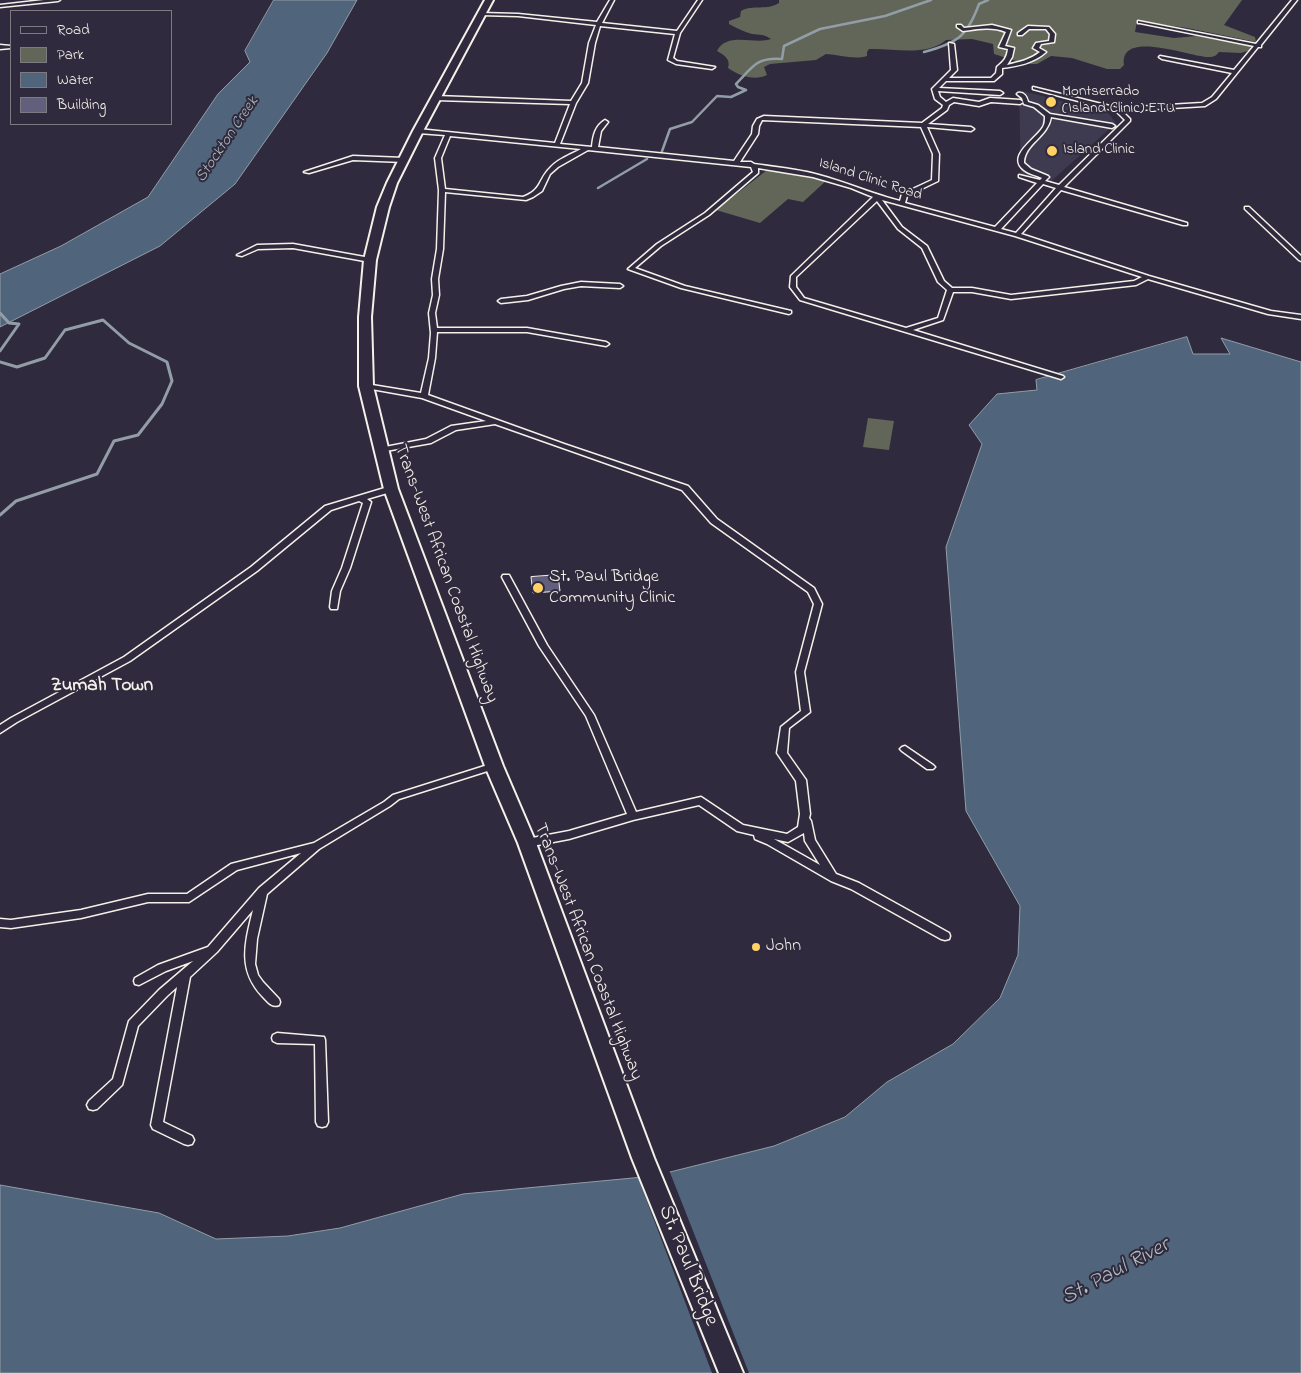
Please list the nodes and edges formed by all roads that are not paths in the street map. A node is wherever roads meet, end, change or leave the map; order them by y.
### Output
1 (58, 0) edge
2 (489, 0) edge
3 (612, 0) edge
4 (700, 0) edge
5 (1295, 0) edge
6 (0, 6) edge
7 (480, 14) junction
8 (1140, 22) dead end
9 (598, 23) junction
10 (959, 26) dead end
11 (678, 32) junction
12 (1020, 34) dead end
13 (951, 44) dead end
14 (1258, 46) junction
15 (1162, 57) dead end
16 (712, 67) dead end
17 (1000, 67) junction
18 (1236, 72) junction
19 (944, 79) junction
20 (1035, 88) dead end
21 (935, 89) junction
22 (1000, 93) dead end
23 (1020, 94) dead end
24 (436, 98) junction
25 (1020, 102) dead end
26 (573, 103) junction
27 (946, 104) junction
28 (1118, 110) junction
29 (1048, 116) junction
30 (605, 122) dead end
31 (923, 125) junction
32 (1112, 126) dead end
33 (971, 129) dead end
34 (418, 131) junction
35 (448, 134) junction
36 (557, 145) junction
37 (587, 148) junction
38 (594, 149) junction
39 (404, 160) junction
40 (736, 163) junction
41 (751, 164) junction
42 (307, 172) dead end
43 (1021, 176) dead end
44 (1042, 182) junction
45 (1060, 187) junction
46 (442, 190) junction
47 (878, 198) junction
48 (902, 204) junction
49 (1247, 208) dead end
50 (1185, 224) dead end
51 (997, 230) junction
52 (1018, 235) junction
53 (240, 256) dead end
54 (1301, 259) edge
55 (370, 260) junction
56 (1147, 277) junction
57 (620, 286) dead end
58 (950, 290) junction
59 (502, 301) dead end
60 (789, 312) dead end
61 (1301, 317) edge
62 (434, 330) junction
63 (905, 331) junction
64 (606, 344) dead end
65 (1061, 376) dead end
66 (366, 386) junction
67 (424, 396) junction
68 (496, 422) junction
69 (380, 450) junction
70 (391, 489) junction
71 (358, 498) junction
72 (506, 577) dead end
73 (334, 607) dead end
74 (0, 730) edge
75 (905, 749) dead end
76 (494, 766) junction
77 (930, 767) dead end
78 (805, 814) junction
79 (632, 816) junction
80 (740, 828) junction
81 (527, 843) junction
82 (316, 846) junction
83 (834, 878) junction
84 (262, 891) junction
85 (0, 923) edge
86 (945, 936) dead end
87 (213, 949) junction
88 (185, 975) junction
89 (139, 981) dead end
90 (275, 1002) dead end
91 (277, 1038) dead end
92 (93, 1105) dead end
93 (322, 1122) dead end
94 (188, 1140) dead end
95 (644, 1158) joint
96 (731, 1373) edge

1 - 6 street
2 - 7 highway, Trans-West African Coastal Highway
3 - 9 street
4 - 11 street
5 - 14 street
7 - 9 street
7 - 24 highway, Trans-West African Coastal Highway
8 - 14 street
9 - 11 street
9 - 26 street
10 - 17 street
11 - 16 street
12 - 17 street
13 - 19 street
14 - 18 street
15 - 18 street
17 - 19 street
18 - 28 street
19 - 21 street
20 - 28 street
21 - 22 street
21 - 27 street
23 - 29 street
24 - 26 street
24 - 34 highway, Trans-West African Coastal Highway
25 - 27 street
26 - 36 street
27 - 31 street
28 - 45 street
29 - 32 street
29 - 44 street
30 - 38 street
31 - 33 street
31 - 40 street
31 - 48 street
34 - 35 street, Island Clinic Road
34 - 39 highway, Trans-West African Coastal Highway
35 - 36 street, Island Clinic Road
35 - 46 street
36 - 37 street, Island Clinic Road
37 - 38 street, Island Clinic Road
37 - 46 street
38 - 40 street, Island Clinic Road
39 - 42 street
39 - 55 highway, Trans-West African Coastal Highway
40 - 41 street, Island Clinic Road
41 - 47 street, Island Clinic Road
41 - 60 street
43 - 44 street
44 - 45 street
44 - 51 street
45 - 50 street
45 - 52 street
46 - 62 street
47 - 48 street, Island Clinic Road
47 - 58 street
47 - 63 street
48 - 51 street, Island Clinic Road
49 - 54 street
51 - 52 street, Island Clinic Road
52 - 56 street, Island Clinic Road
53 - 55 street
55 - 66 highway, Trans-West African Coastal Highway
56 - 58 street
56 - 61 street, Island Clinic Road
57 - 59 street
58 - 63 street
62 - 64 street
62 - 67 street
63 - 65 street
66 - 67 street
66 - 69 highway, Trans-West African Coastal Highway
67 - 68 street
68 - 69 street
68 - 78 street
69 - 70 highway, Trans-West African Coastal Highway
70 - 71 street
70 - 76 highway, Trans-West African Coastal Highway
71 - 73 street
71 - 74 street
72 - 79 street
75 - 77 street
76 - 81 highway, Trans-West African Coastal Highway
76 - 82 street
78 - 80 street
78 - 83 street
79 - 80 street
79 - 81 street
80 - 83 street
81 - 95 highway, Trans-West African Coastal Highway
82 - 84 street
82 - 85 street
83 - 86 street
84 - 87 street
84 - 90 street
87 - 88 street
87 - 89 street
88 - 92 street
88 - 94 street
91 - 93 street
95 - 96 highway, St. Paul Bridge

